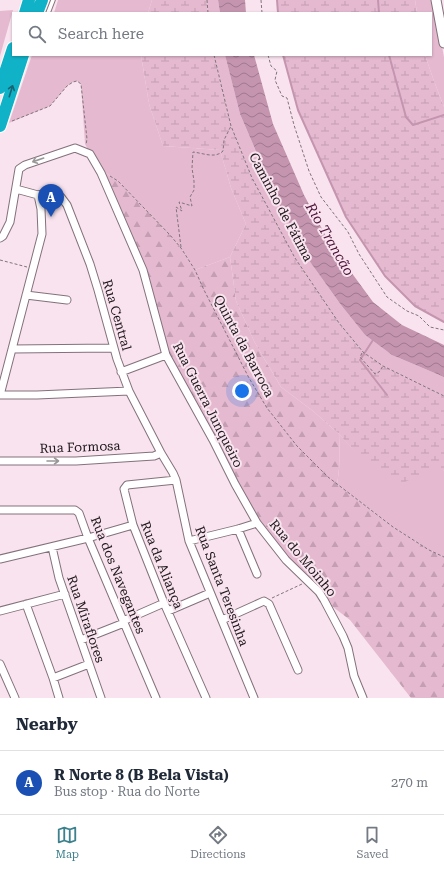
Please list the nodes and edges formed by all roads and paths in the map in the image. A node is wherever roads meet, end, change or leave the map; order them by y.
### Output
1 (30, 0) edge
2 (42, 0) edge
3 (53, 0) edge
4 (207, 0) edge
5 (262, 0) edge
6 (436, 0) edge
7 (25, 12) edge
8 (37, 12) edge
9 (48, 12) edge
10 (208, 12) edge
11 (262, 12) edge
12 (444, 43) edge
13 (12, 51) edge
14 (23, 56) edge
15 (214, 56) edge
16 (268, 56) edge
17 (0, 88) edge
18 (4, 125) edge
19 (231, 126) junction
20 (85, 152) junction
21 (101, 173) junction
22 (16, 188) junction
23 (38, 195) junction
24 (0, 238) edge
25 (181, 248) junction
26 (0, 260) edge
27 (33, 269) junction
28 (26, 295) junction
29 (67, 300) dead end
30 (444, 330) edge
31 (113, 348) junction
32 (12, 349) junction
33 (363, 352) junction
34 (166, 355) junction
35 (383, 366) junction
36 (121, 372) junction
37 (129, 391) junction
38 (0, 395) edge
39 (444, 396) edge
40 (161, 453) junction
41 (0, 461) edge
42 (176, 480) junction
43 (0, 510) edge
44 (258, 523) junction
45 (133, 525) junction
46 (238, 529) junction
47 (88, 538) junction
48 (189, 541) junction
49 (52, 547) junction
50 (444, 557) edge
51 (0, 559) edge
52 (257, 574) dead end
53 (308, 582) junction
54 (210, 593) junction
55 (65, 594) junction
56 (264, 601) junction
57 (164, 603) junction
58 (26, 604) junction
59 (0, 611) edge
60 (168, 611) junction
61 (222, 620) junction
62 (123, 622) junction
63 (81, 640) junction
64 (0, 664) edge
65 (89, 664) junction
66 (298, 670) dead end
67 (53, 678) junction
68 (15, 698) edge
69 (59, 698) edge
70 (101, 698) edge
71 (156, 698) edge
72 (206, 698) edge
73 (254, 698) edge
74 (363, 698) edge

1 - 7 highway
2 - 8 highway
3 - 9 lane
4 - 10 path
5 - 11 path
6 - 12 street
13 - 17 highway
18 -> 14 highway
15 - 19 path, Caminho de Fátima
16 - 30 path
18 - 20 path
19 - 25 path
19 - 33 path, Caminho de Fátima
20 - 21 street, Rua Guerra Junqueiro
20 -> 22 street, Rua Guerra Junqueiro
21 - 25 path, Quinta da Barroca
21 - 34 street, Rua Guerra Junqueiro
22 - 23 street, Rua Central
22 - 24 street
23 - 27 street
23 - 31 street, Rua Central
25 - 50 path, Quinta da Barroca
26 - 27 path
27 - 28 street
28 - 29 street
28 - 32 street
31 - 32 street
31 - 36 street, Rua Central
32 - 38 street
33 - 35 path, Caminho de Fátima
33 - 35 path
34 - 36 street
34 - 44 street, Rua Guerra Junqueiro
35 - 39 path, Caminho de Fátima
36 - 37 street, Rua Central
37 - 38 street
37 - 40 street, Rua Central
41 -> 40 street, Rua Formosa
40 - 42 street, Rua Central
42 - 45 street, Rua da Aliança
42 - 48 street, Rua Santa Teresinha
43 - 47 street, Rua dos Navegantes
44 - 46 street
44 - 53 street, Rua do Moinho
45 - 47 street
45 - 57 street, Rua da Aliança
46 - 48 street
46 - 52 street
47 - 49 street
47 - 62 street, Rua dos Navegantes
48 - 54 street, Rua Santa Teresinha
49 - 51 street
49 - 55 street, Rua Miraflores
53 - 56 path
53 - 74 street, Rua do Moinho
54 - 60 street
54 - 61 street, Rua Santa Teresinha
55 - 58 street
55 - 63 street, Rua Miraflores
56 - 61 street
56 - 66 street
57 - 60 street, Rua da Aliança
57 - 62 street
58 - 59 street
58 - 67 street
60 - 72 street, Rua da Aliança
61 - 73 street, Rua Santa Teresinha
62 - 63 street
62 - 71 street, Rua dos Navegantes
63 - 65 street, Rua Miraflores
64 - 68 street
65 - 67 street
65 - 70 street, Rua Miraflores
67 - 69 street

